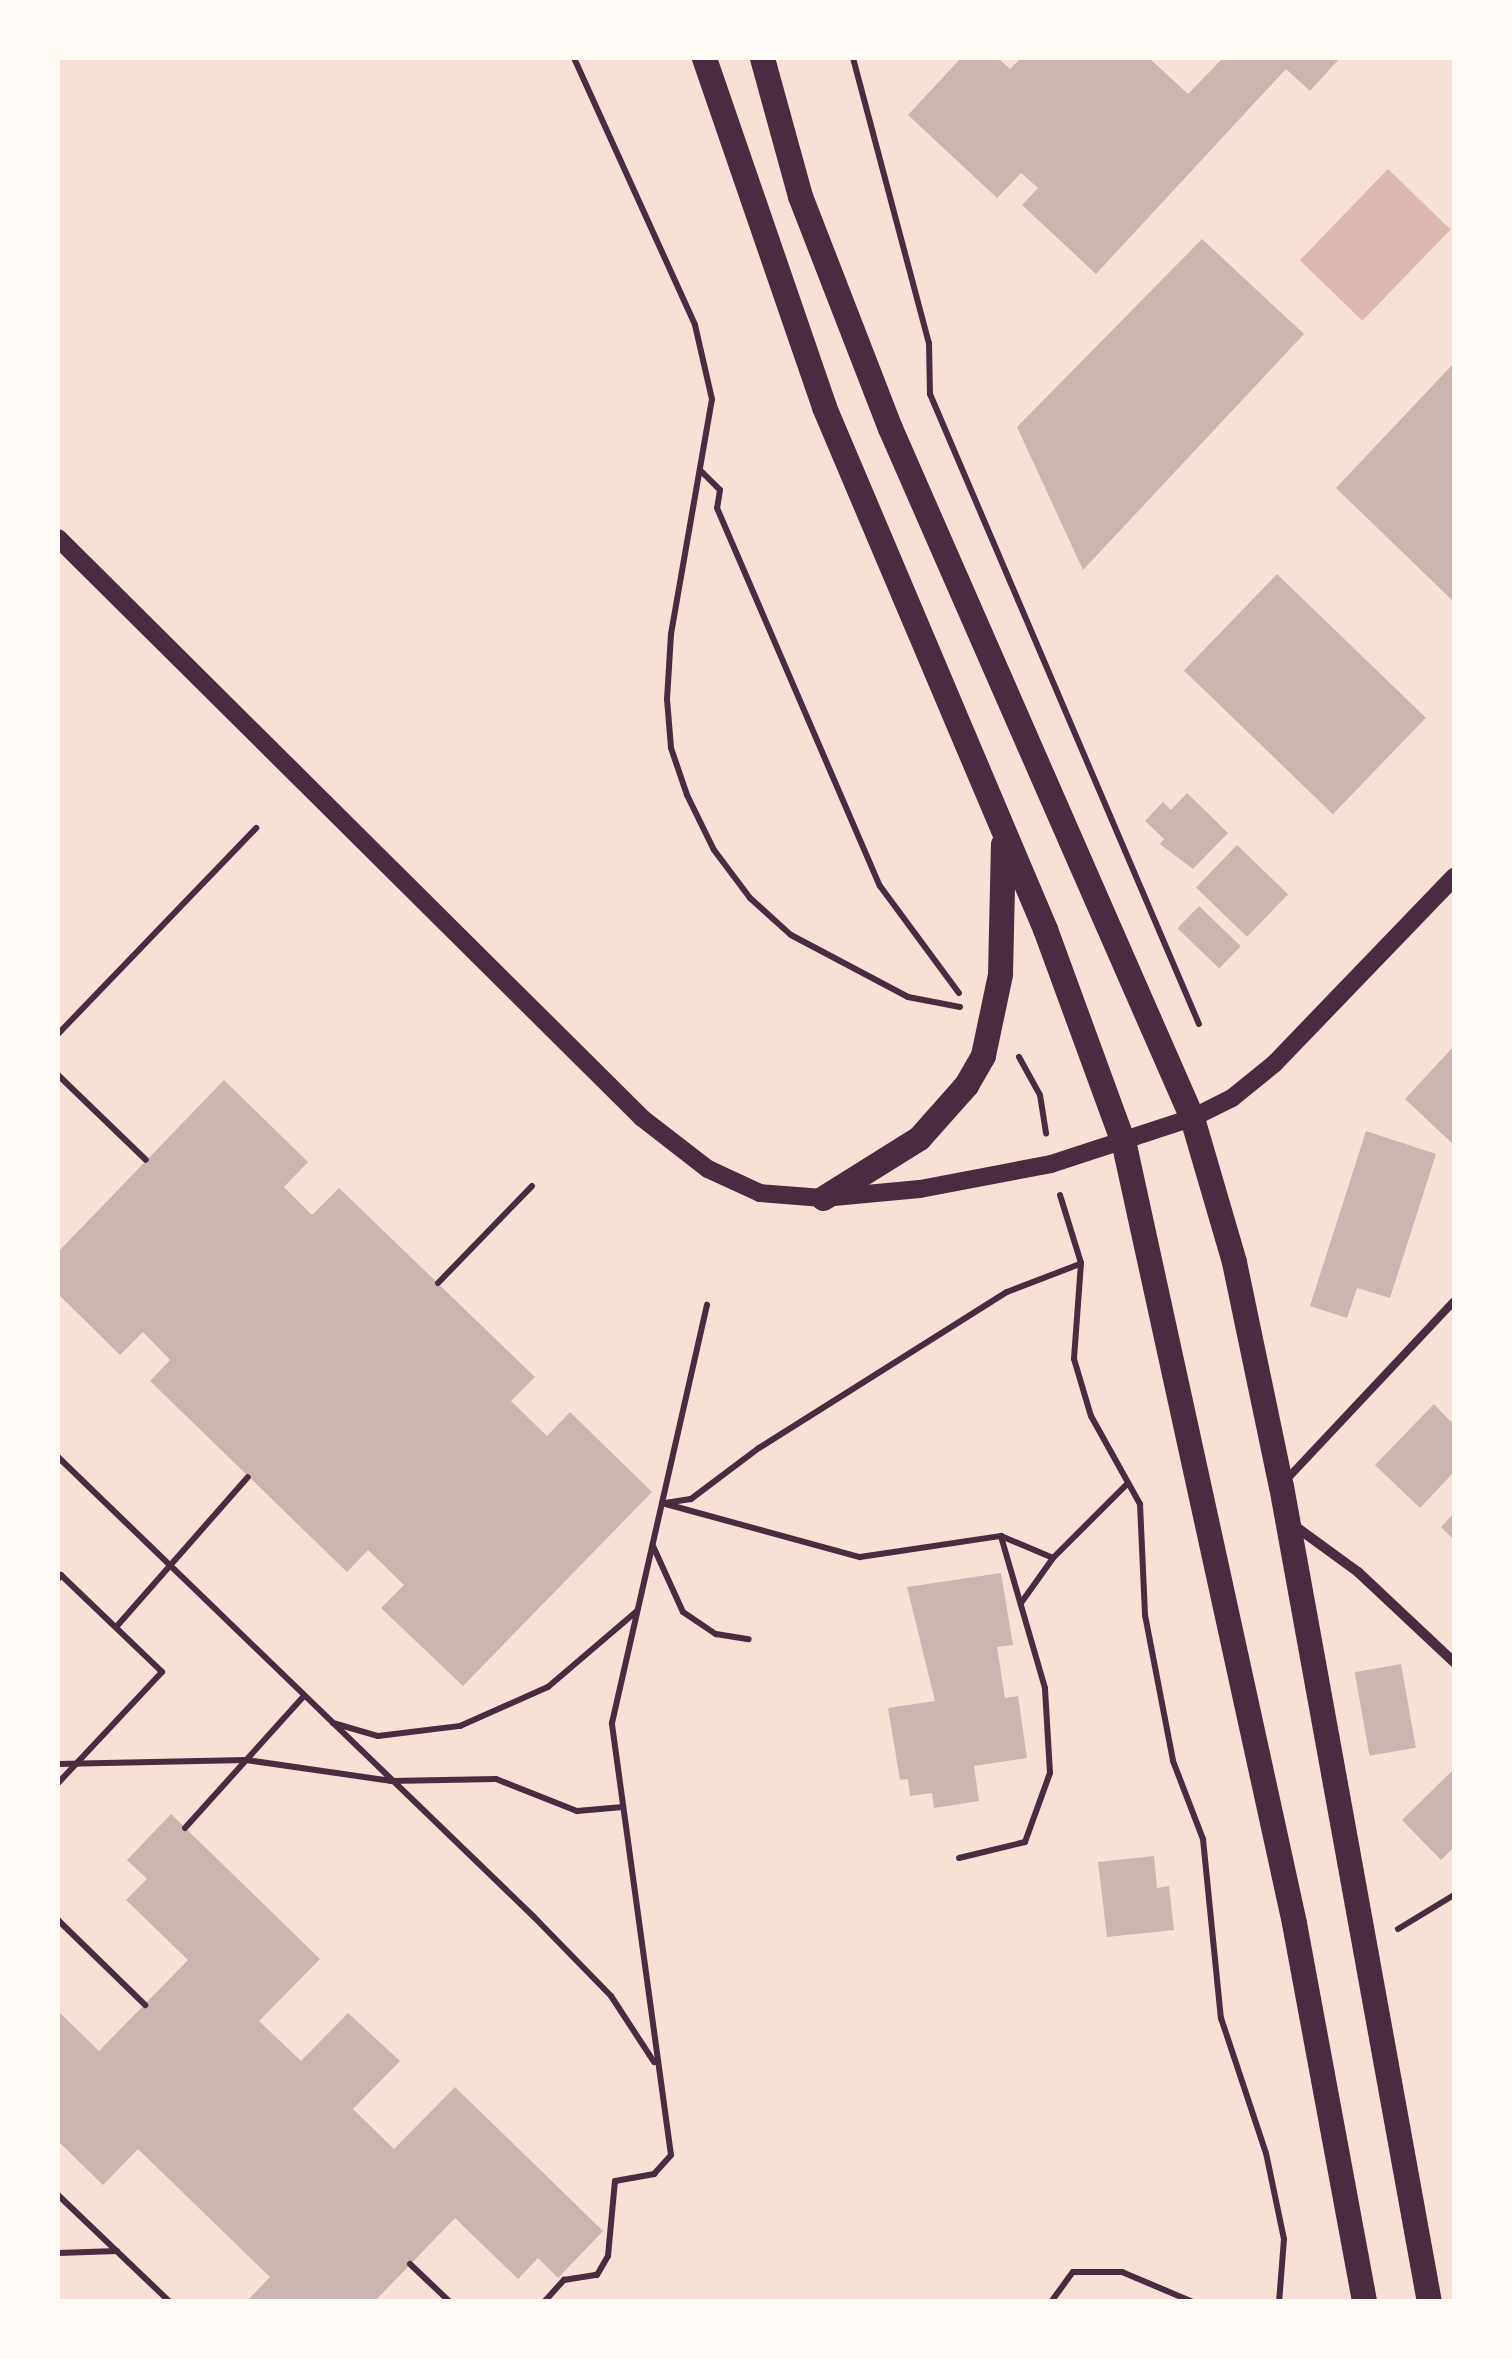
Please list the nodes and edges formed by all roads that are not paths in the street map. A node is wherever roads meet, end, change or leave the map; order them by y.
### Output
1 (704, 58) edge
2 (762, 58) edge
3 (58, 538) edge
4 (1004, 834) junction
5 (1454, 877) edge
6 (1192, 1118) junction
7 (1124, 1145) junction
8 (823, 1198) junction
9 (1454, 1302) edge
10 (1280, 1486) junction
11 (1287, 1521) junction
12 (1454, 1662) edge
13 (1360, 2302) edge
14 (1429, 2302) edge

1 - 4 main road
2 - 6 main road
3 - 8 street
4 - 7 main road
4 - 8 main road
5 - 6 street
6 - 7 street
6 - 10 main road
7 - 8 street
7 - 13 main road
9 - 10 lane
10 - 11 main road
11 - 12 street
11 - 14 main road

